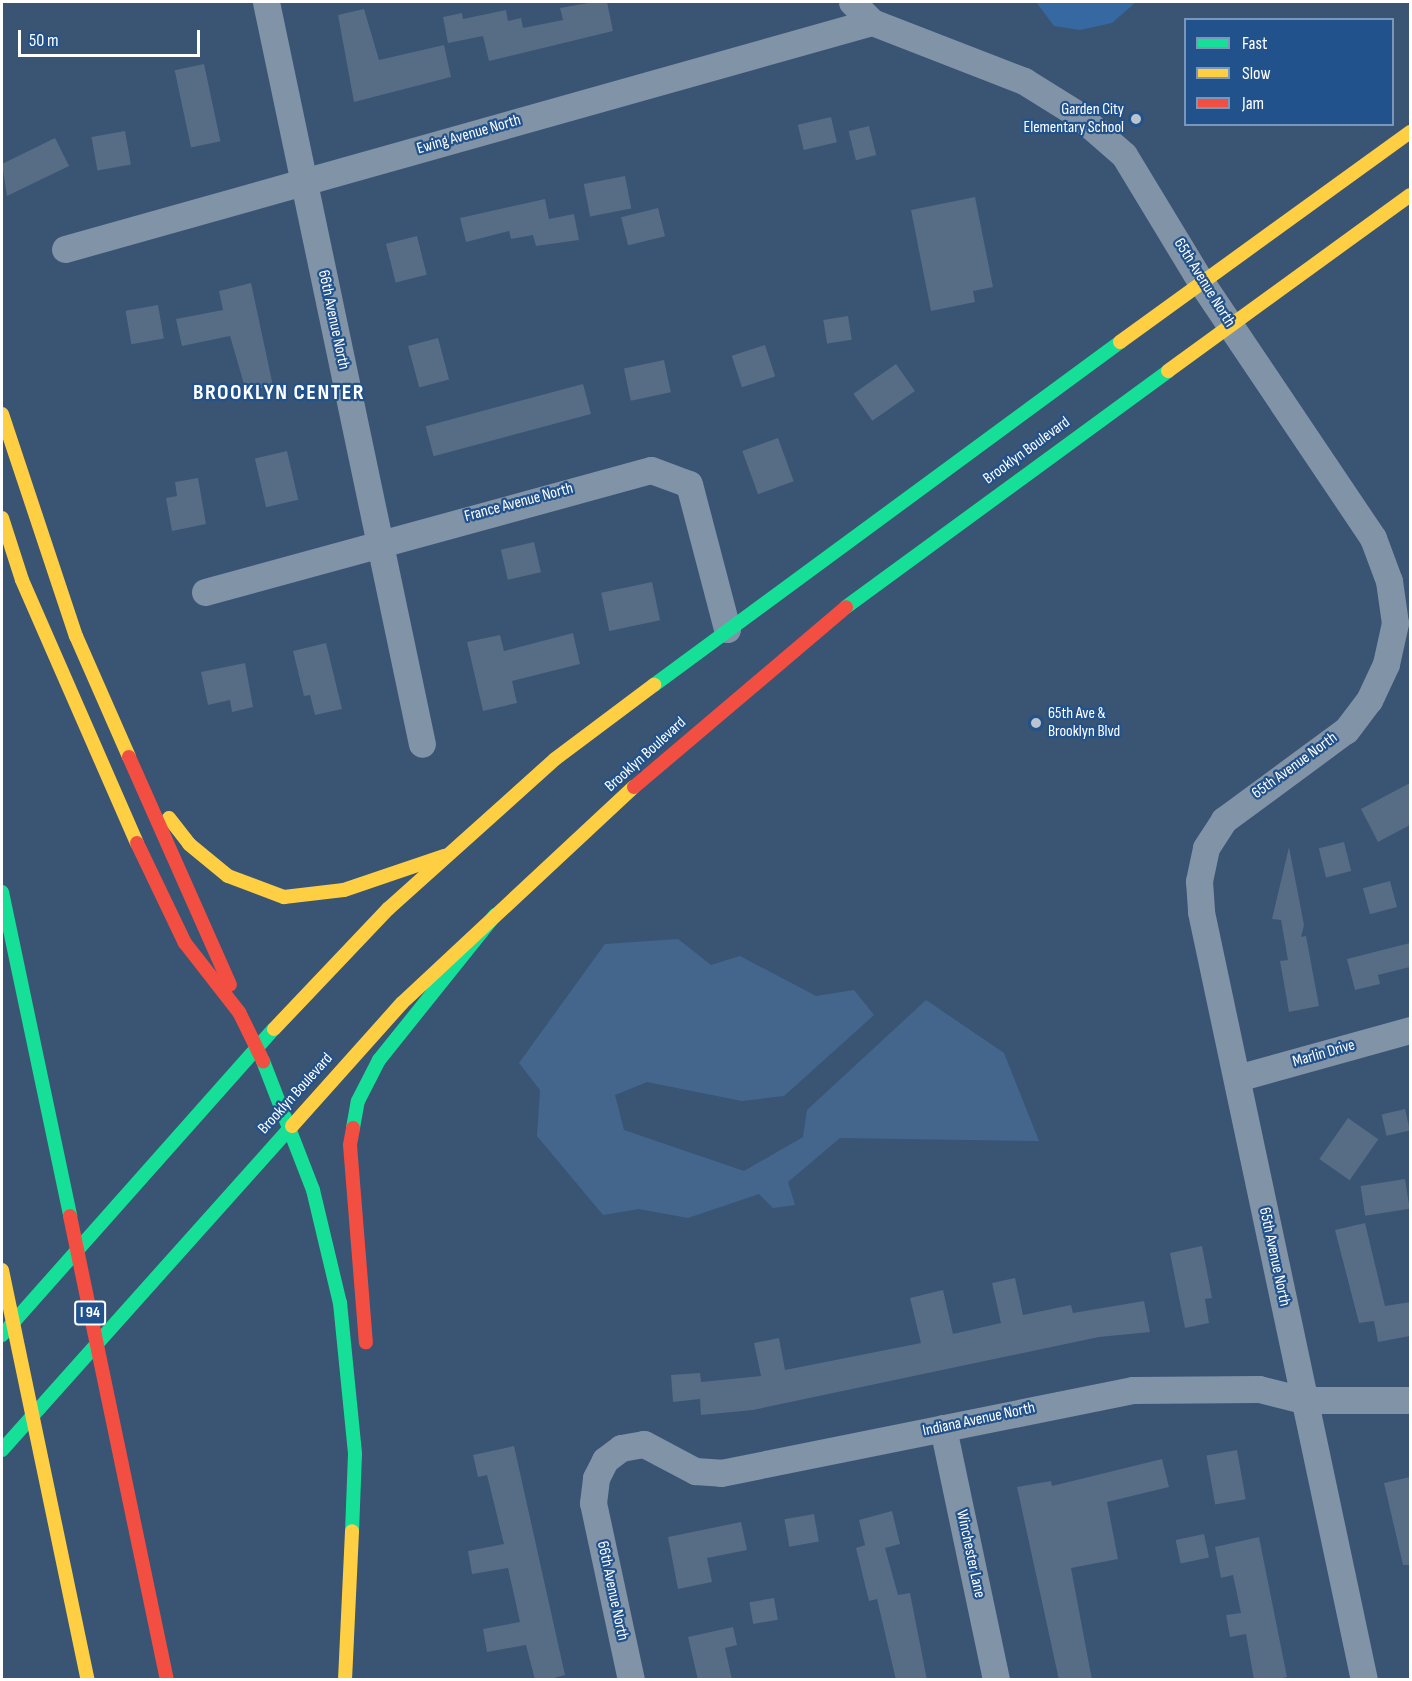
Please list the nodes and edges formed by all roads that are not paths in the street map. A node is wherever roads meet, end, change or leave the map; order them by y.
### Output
1 (266, 2) edge
2 (852, 2) edge
3 (872, 22) junction
4 (1410, 132) edge
5 (304, 182) junction
6 (1410, 195) edge
7 (65, 249) dead end
8 (1201, 282) junction
9 (1229, 324) junction
10 (2, 414) edge
11 (2, 518) edge
12 (379, 541) junction
13 (205, 592) dead end
14 (727, 629) junction
15 (422, 744) dead end
16 (142, 784) junction
17 (444, 856) junction
18 (2, 892) edge
19 (495, 915) junction
20 (239, 1012) junction
21 (1410, 1030) edge
22 (258, 1047) junction
23 (1237, 1078) junction
24 (291, 1124) junction
25 (2, 1270) edge
26 (2, 1335) edge
27 (366, 1354) dead end
28 (1303, 1400) junction
29 (1410, 1400) edge
30 (943, 1428) junction
31 (369, 1430) dead end
32 (2, 1450) edge
33 (593, 1503) joint
34 (347, 1651) junction
35 (88, 1680) edge
36 (167, 1680) edge
37 (345, 1680) edge
38 (631, 1680) edge
39 (996, 1680) edge
40 (1364, 1680) edge

1 - 5 street, 66th Avenue North
2 - 3 street, 65th Avenue North
3 - 5 street, Ewing Avenue North
3 - 8 street, 65th Avenue North
4 - 8 main road, Brooklyn Boulevard
5 - 7 street, Ewing Avenue North
5 - 12 street, 66th Avenue North
6 - 9 main road, Brooklyn Boulevard
8 - 9 street, 65th Avenue North
8 - 14 main road, Brooklyn Boulevard
9 - 19 main road, Brooklyn Boulevard
9 - 23 street, 65th Avenue North
10 - 16 main road
11 - 20 main road
12 - 13 street, France Avenue North
12 - 14 street, France Avenue North
12 - 15 street, 66th Avenue North
14 - 17 main road, Brooklyn Boulevard
16 - 17 main road
16 - 20 main road
17 - 22 main road, Brooklyn Boulevard
18 - 36 main road, I 94
19 - 24 main road, Brooklyn Boulevard
19 - 27 main road
20 - 22 main road
21 - 23 street, Marlin Drive
22 - 24 main road
22 - 26 main road, Brooklyn Boulevard
23 - 28 street, 65th Avenue North
24 - 32 main road, Brooklyn Boulevard
24 - 34 main road
25 - 35 main road
28 - 29 street, Indiana Avenue North
28 - 30 street, Indiana Avenue North
28 - 40 street, 65th Avenue North
30 - 33 street, Indiana Avenue North
30 - 39 street, Winchester Lane
31 - 34 main road
33 - 38 street, 66th Avenue North
34 - 37 main road

